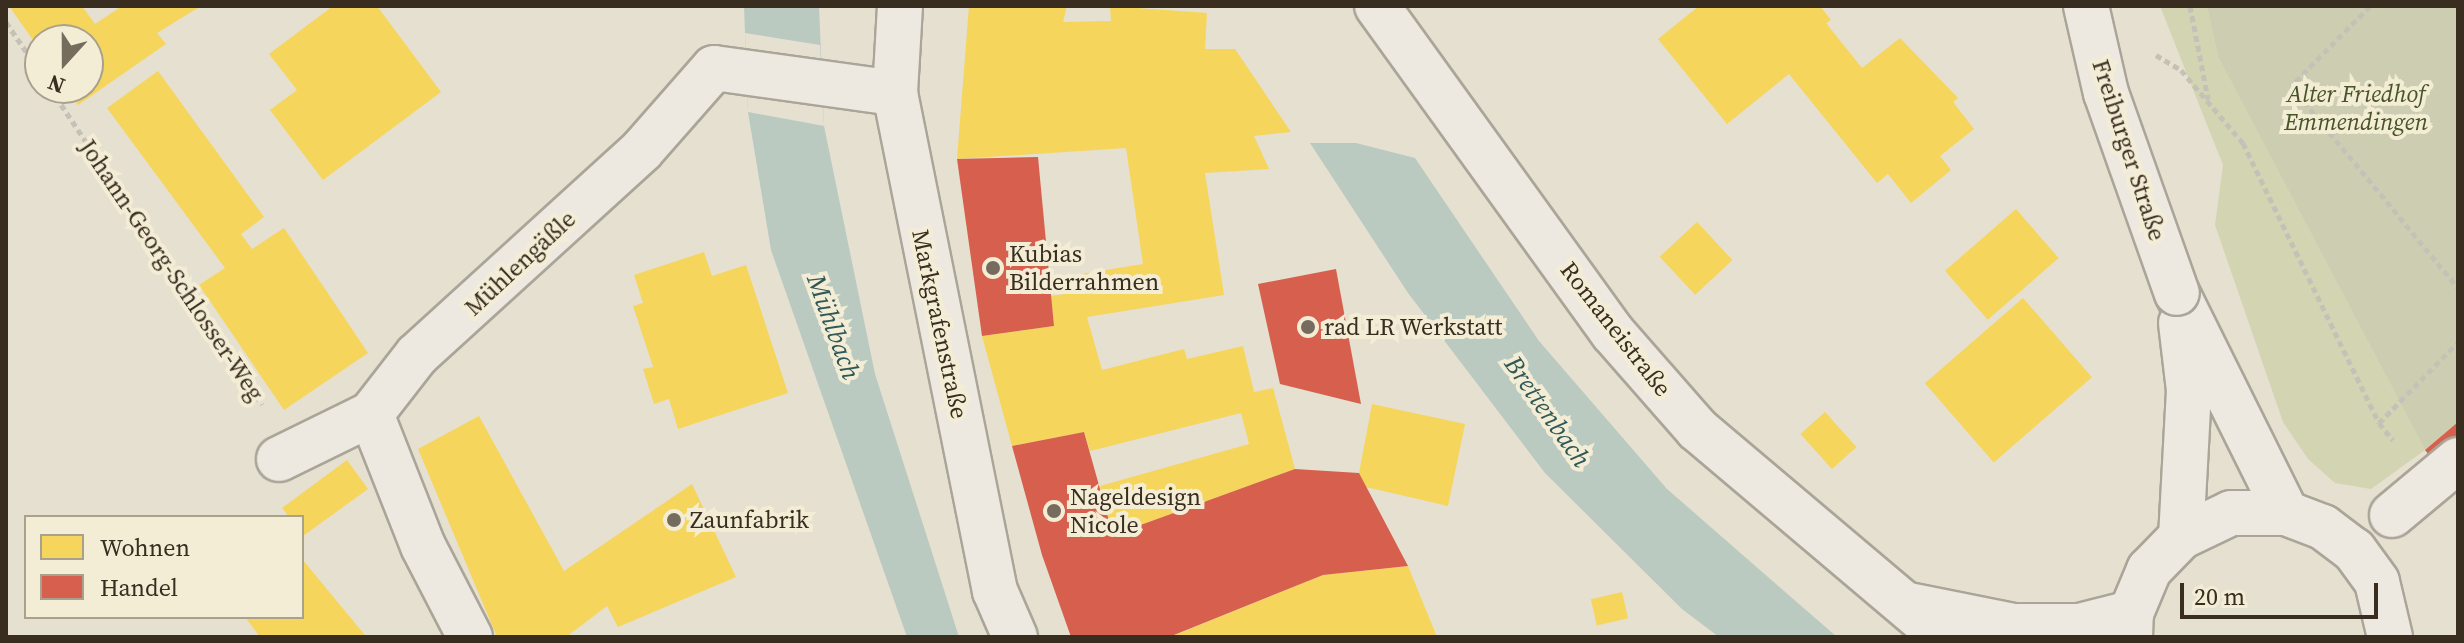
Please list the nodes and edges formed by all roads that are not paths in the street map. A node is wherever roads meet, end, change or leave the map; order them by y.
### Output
1 (900, 6) edge
2 (1377, 6) edge
3 (2086, 6) edge
4 (895, 93) junction
5 (2177, 293) junction
6 (371, 414) junction
7 (287, 456) road end
8 (2458, 460) edge
9 (2286, 513) junction
10 (2181, 537) junction
11 (2354, 550) junction
12 (1907, 604) junction
13 (2130, 625) edge
14 (470, 637) edge
15 (1015, 637) edge
16 (1943, 637) edge
17 (2390, 637) edge

1 - 4 street, Markgrafenstraße
2 - 12 street, Romaneistraße
3 - 5 street, Freiburger Straße, bridge
4 - 6 street, Mühlengäßle
4 - 15 street, Markgrafenstraße
5 - 9 street, Freiburger Straße
5 - 10 street, Freiburger Straße
6 - 7 street
6 - 14 street
8 - 11 street, bridge
9 - 10 street
9 - 11 street
10 - 13 street
11 - 17 street
12 - 13 street, Romaneistraße
12 - 16 street, Romaneistraße

